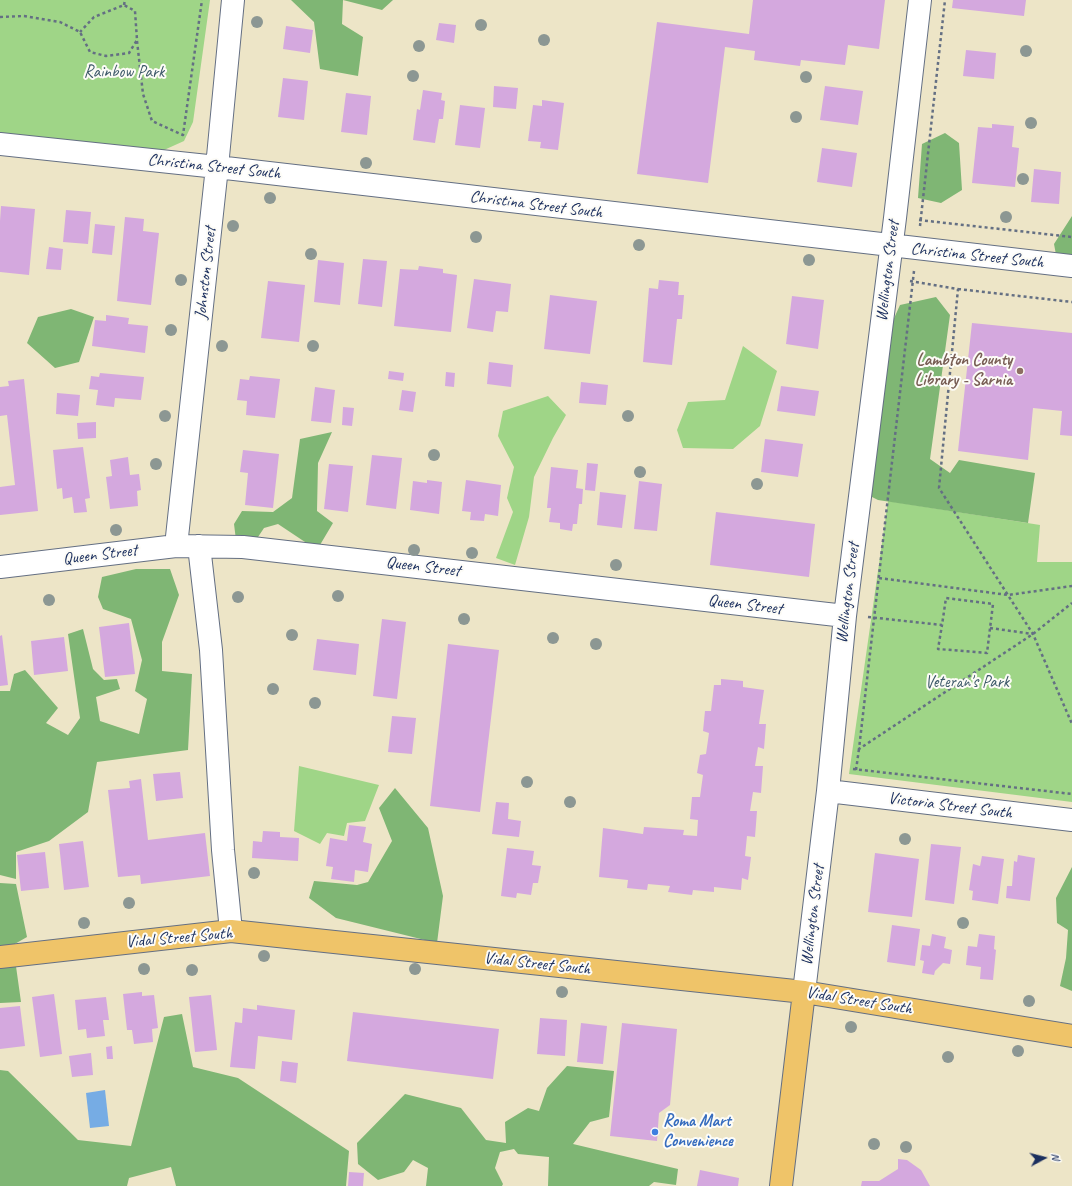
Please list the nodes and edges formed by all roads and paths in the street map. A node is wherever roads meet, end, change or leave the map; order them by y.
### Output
1 (125, 0) edge
2 (202, 0) edge
3 (233, 0) edge
4 (920, 0) edge
5 (946, 0) edge
6 (124, 5) junction
7 (0, 17) edge
8 (80, 32) junction
9 (137, 40) junction
10 (0, 144) edge
11 (217, 167) junction
12 (895, 218) junction
13 (921, 220) junction
14 (1072, 237) edge
15 (892, 246) junction
16 (918, 249) junction
17 (1072, 266) edge
18 (887, 279) junction
19 (912, 281) junction
20 (958, 289) junction
21 (1072, 302) edge
22 (176, 546) junction
23 (199, 546) junction
24 (0, 567) edge
25 (879, 578) junction
26 (1072, 586) edge
27 (1008, 595) junction
28 (1072, 603) edge
29 (845, 616) junction
30 (874, 617) junction
31 (942, 625) junction
32 (990, 628) junction
33 (1033, 634) junction
34 (1072, 724) edge
35 (830, 767) junction
36 (828, 792) junction
37 (1072, 794) edge
38 (1072, 820) edge
39 (231, 931) junction
40 (0, 957) edge
41 (804, 992) junction
42 (1072, 1036) edge
43 (781, 1186) edge

1 - 6 path
2 - 9 path
3 - 11 street, Johnston Street
4 - 12 street, Wellington Street
5 - 13 path
6 - 8 path
6 - 9 path
7 - 8 path
8 - 9 path
10 - 11 street, Christina Street South
11 - 15 street, Christina Street South
11 - 22 street, Johnston Street
12 - 13 path
12 - 15 street, Wellington Street
13 - 14 path
13 - 16 path
15 - 16 street, Christina Street South
15 - 18 street, Wellington Street
16 - 17 street, Christina Street South
16 - 19 path
18 - 19 path
18 - 29 street, Wellington Street
19 - 20 path
19 - 25 path
20 - 21 path
20 - 27 path
22 - 23 street, Queen Street
22 - 24 street, Queen Street
23 - 29 street, Queen Street
23 - 39 street
25 - 27 path
25 - 30 path
26 - 27 path
27 - 33 path
28 - 33 path
29 - 30 path
29 - 35 street, Wellington Street
30 - 31 path
30 - 33 path
31 - 32 path
31 - 32 path
32 - 33 path
33 - 34 path
35 - 36 street, Wellington Street
35 - 37 path
36 - 38 street, Victoria Street South
36 - 41 street, Wellington Street
39 - 40 main road, Vidal Street South
39 - 41 main road, Vidal Street South
41 - 42 main road, Vidal Street South
41 - 43 main road, Wellington Street

